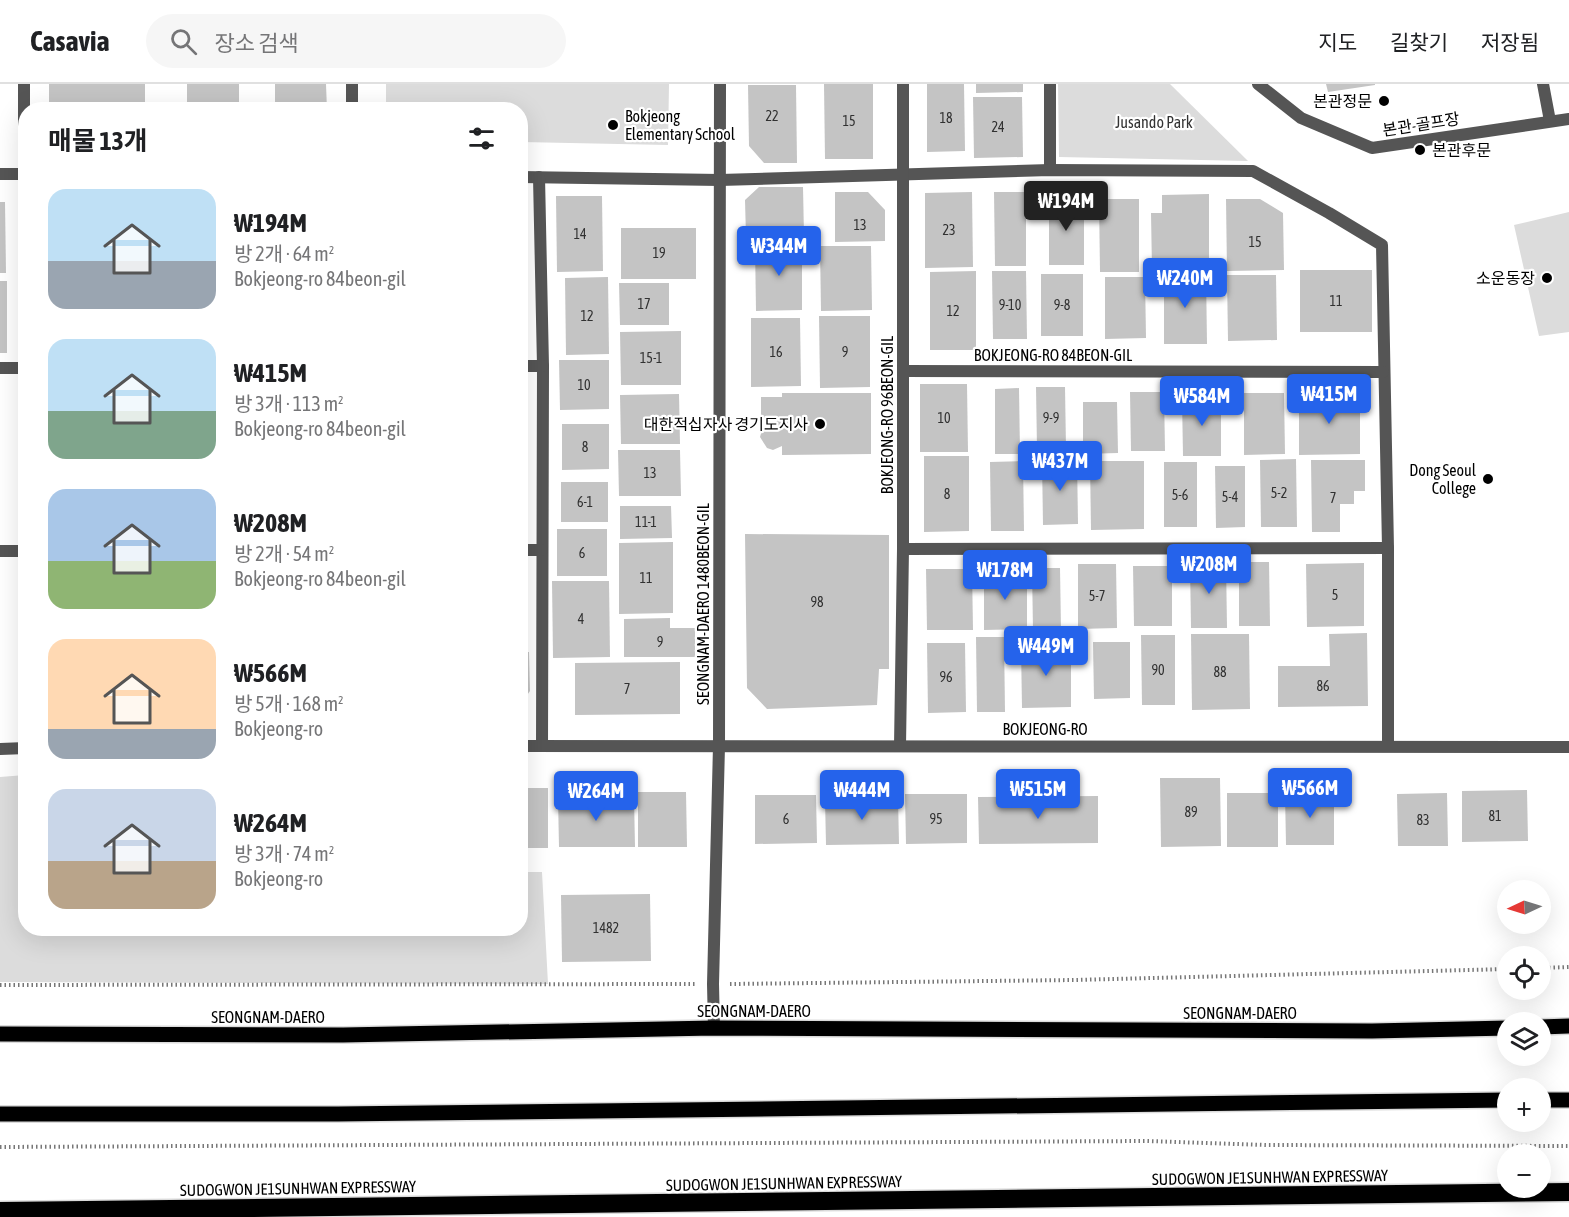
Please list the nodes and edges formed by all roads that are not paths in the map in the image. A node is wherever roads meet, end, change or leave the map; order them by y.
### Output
1 (24, 84) edge
2 (352, 84) edge
3 (720, 84) edge
4 (903, 84) edge
5 (1050, 84) edge
6 (1258, 84) edge
7 (1543, 84) edge
8 (24, 102) edge
9 (352, 102) edge
10 (1569, 119) edge
11 (1550, 121) junction
12 (1050, 170) junction
13 (0, 174) edge
14 (18, 174) edge
15 (903, 175) junction
16 (528, 177) edge
17 (539, 177) junction
18 (720, 180) junction
19 (528, 366) edge
20 (543, 366) junction
21 (18, 368) edge
22 (0, 369) edge
23 (903, 371) junction
24 (1383, 372) junction
25 (1388, 548) junction
26 (903, 549) junction
27 (528, 550) edge
28 (542, 550) junction
29 (0, 551) edge
30 (18, 551) edge
31 (528, 746) edge
32 (542, 746) junction
33 (720, 746) junction
34 (900, 746) junction
35 (1388, 746) junction
36 (1569, 747) edge
37 (18, 748) edge
38 (0, 749) edge
39 (1569, 1026) edge
40 (1551, 1027) edge
41 (714, 1028) junction
42 (1497, 1028) edge
43 (0, 1034) edge
44 (1497, 1100) edge
45 (1551, 1100) edge
46 (1569, 1100) edge
47 (0, 1114) edge
48 (1569, 1192) edge
49 (0, 1211) edge

1 - 8 street
2 - 9 street
3 - 18 street, SEONGNAM-DAERO 1480BEON-GIL
4 - 15 street, BOKJEONG-RO 96BEON-GIL
5 - 12 street
6 - 11 street, 본관-골프장
7 - 11 street
10 - 11 street, 본관-골프장
12 - 15 street
12 - 24 street
13 - 14 street
15 - 18 street
15 - 23 street, BOKJEONG-RO 96BEON-GIL
16 - 17 street
17 - 18 street
17 - 20 street
18 - 33 street, SEONGNAM-DAERO 1480BEON-GIL
19 - 20 street
20 - 28 street
21 - 22 street
23 - 24 street, BOKJEONG-RO 84BEON-GIL
23 - 26 street, BOKJEONG-RO 96BEON-GIL
24 - 25 street
25 - 26 street
25 - 35 street
26 - 34 street, BOKJEONG-RO 96BEON-GIL
27 - 28 street
28 - 32 street
29 - 30 street
31 - 32 street, BOKJEONG-RO
32 - 33 street, BOKJEONG-RO
33 - 34 street, BOKJEONG-RO
33 - 41 street, SEONGNAM-DAERO 1480BEON-GIL
34 - 35 street, BOKJEONG-RO
35 - 36 street, BOKJEONG-RO
37 - 38 street
39 - 40 main road
41 - 42 main road, SEONGNAM-DAERO
41 - 43 main road, SEONGNAM-DAERO
44 - 47 main road
45 - 46 main road
48 - 49 highway, SUDOGWON JE1SUNHWAN EXPRESSWAY

